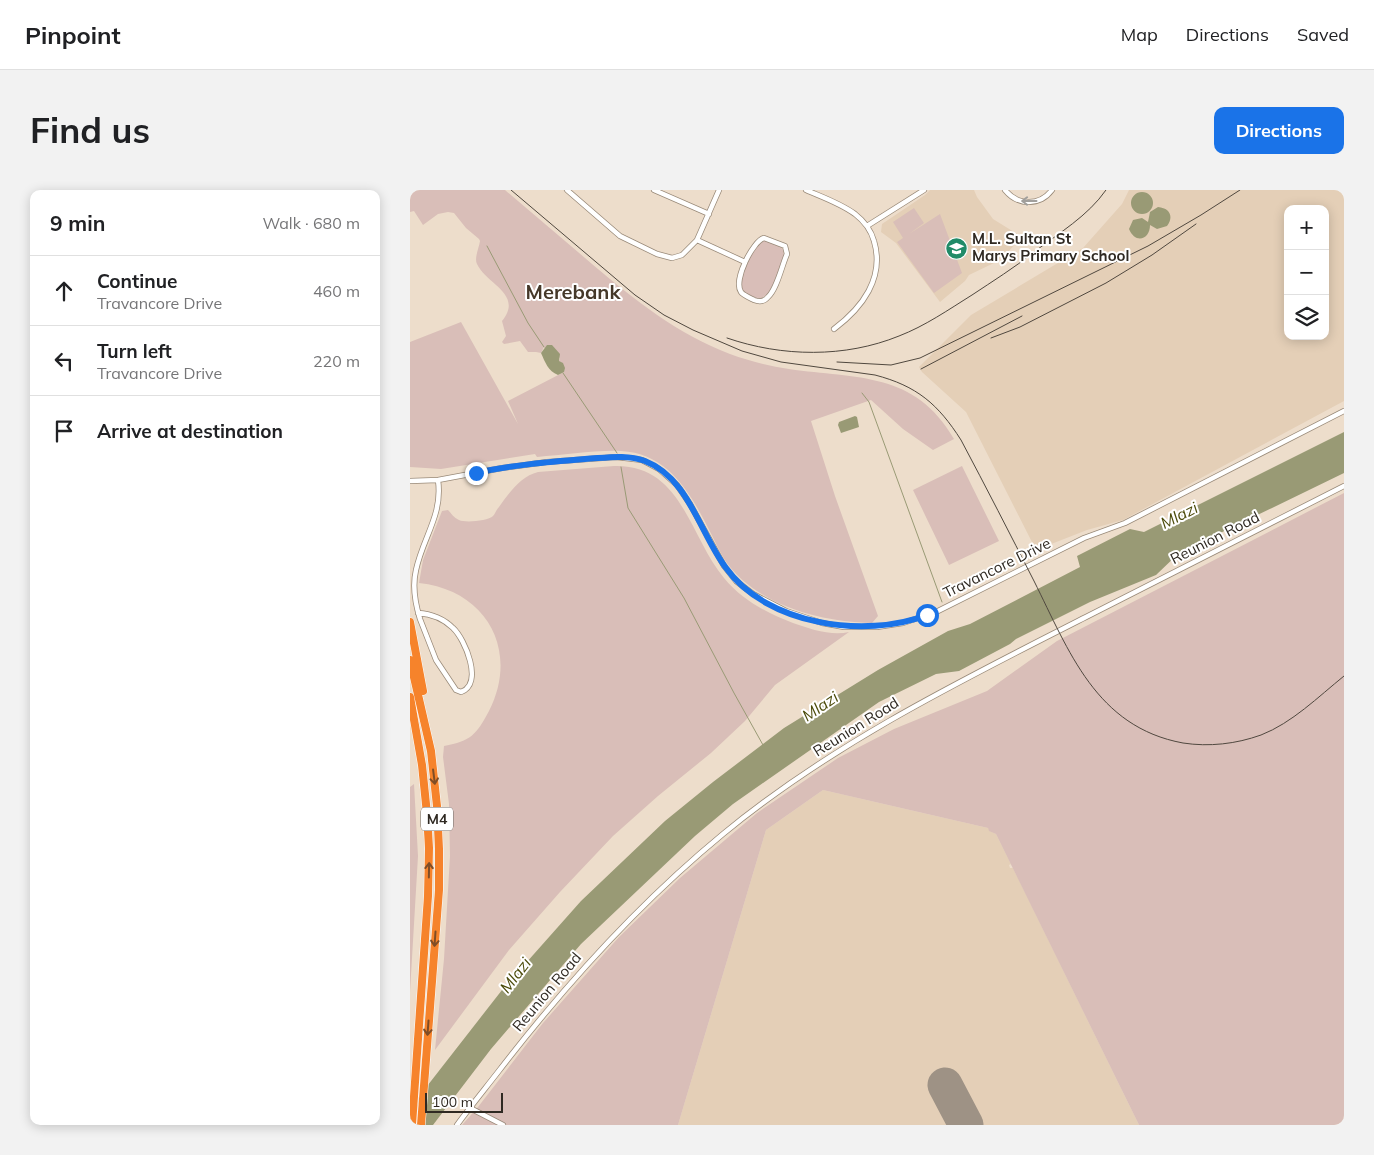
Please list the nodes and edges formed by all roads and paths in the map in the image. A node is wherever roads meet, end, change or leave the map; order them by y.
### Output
1 (567, 190) edge
2 (654, 190) edge
3 (719, 190) edge
4 (806, 190) edge
5 (924, 190) edge
6 (1005, 190) edge
7 (1052, 190) edge
8 (708, 214) junction
9 (867, 226) junction
10 (697, 240) junction
11 (745, 262) junction
12 (834, 329) dead end
13 (1344, 411) edge
14 (438, 480) junction
15 (410, 481) edge
16 (1344, 486) edge
17 (418, 613) junction
18 (410, 622) edge
19 (410, 660) edge
20 (410, 698) edge
21 (410, 708) edge
22 (415, 718) junction
23 (431, 751) junction
24 (470, 1108) junction
25 (412, 1125) edge
26 (421, 1125) edge
27 (458, 1125) edge
28 (503, 1125) edge

1 - 10 street
2 - 8 street
3 - 8 street
4 - 9 street
5 - 9 street
7 -> 6 street
8 - 10 street
9 - 12 street
10 - 11 street
11 - 11 street
13 - 14 street, Travancore Drive
14 - 15 street, Travancore Drive
14 - 17 street
16 - 24 street, Reunion Road
17 - 17 street
18 - 23 highway
19 - 23 highway, M4
20 - 22 highway, M4
21 - 22 highway
25 -> 22 highway, M4
23 -> 26 highway, M4
24 - 27 street, Reunion Road
24 - 28 street

